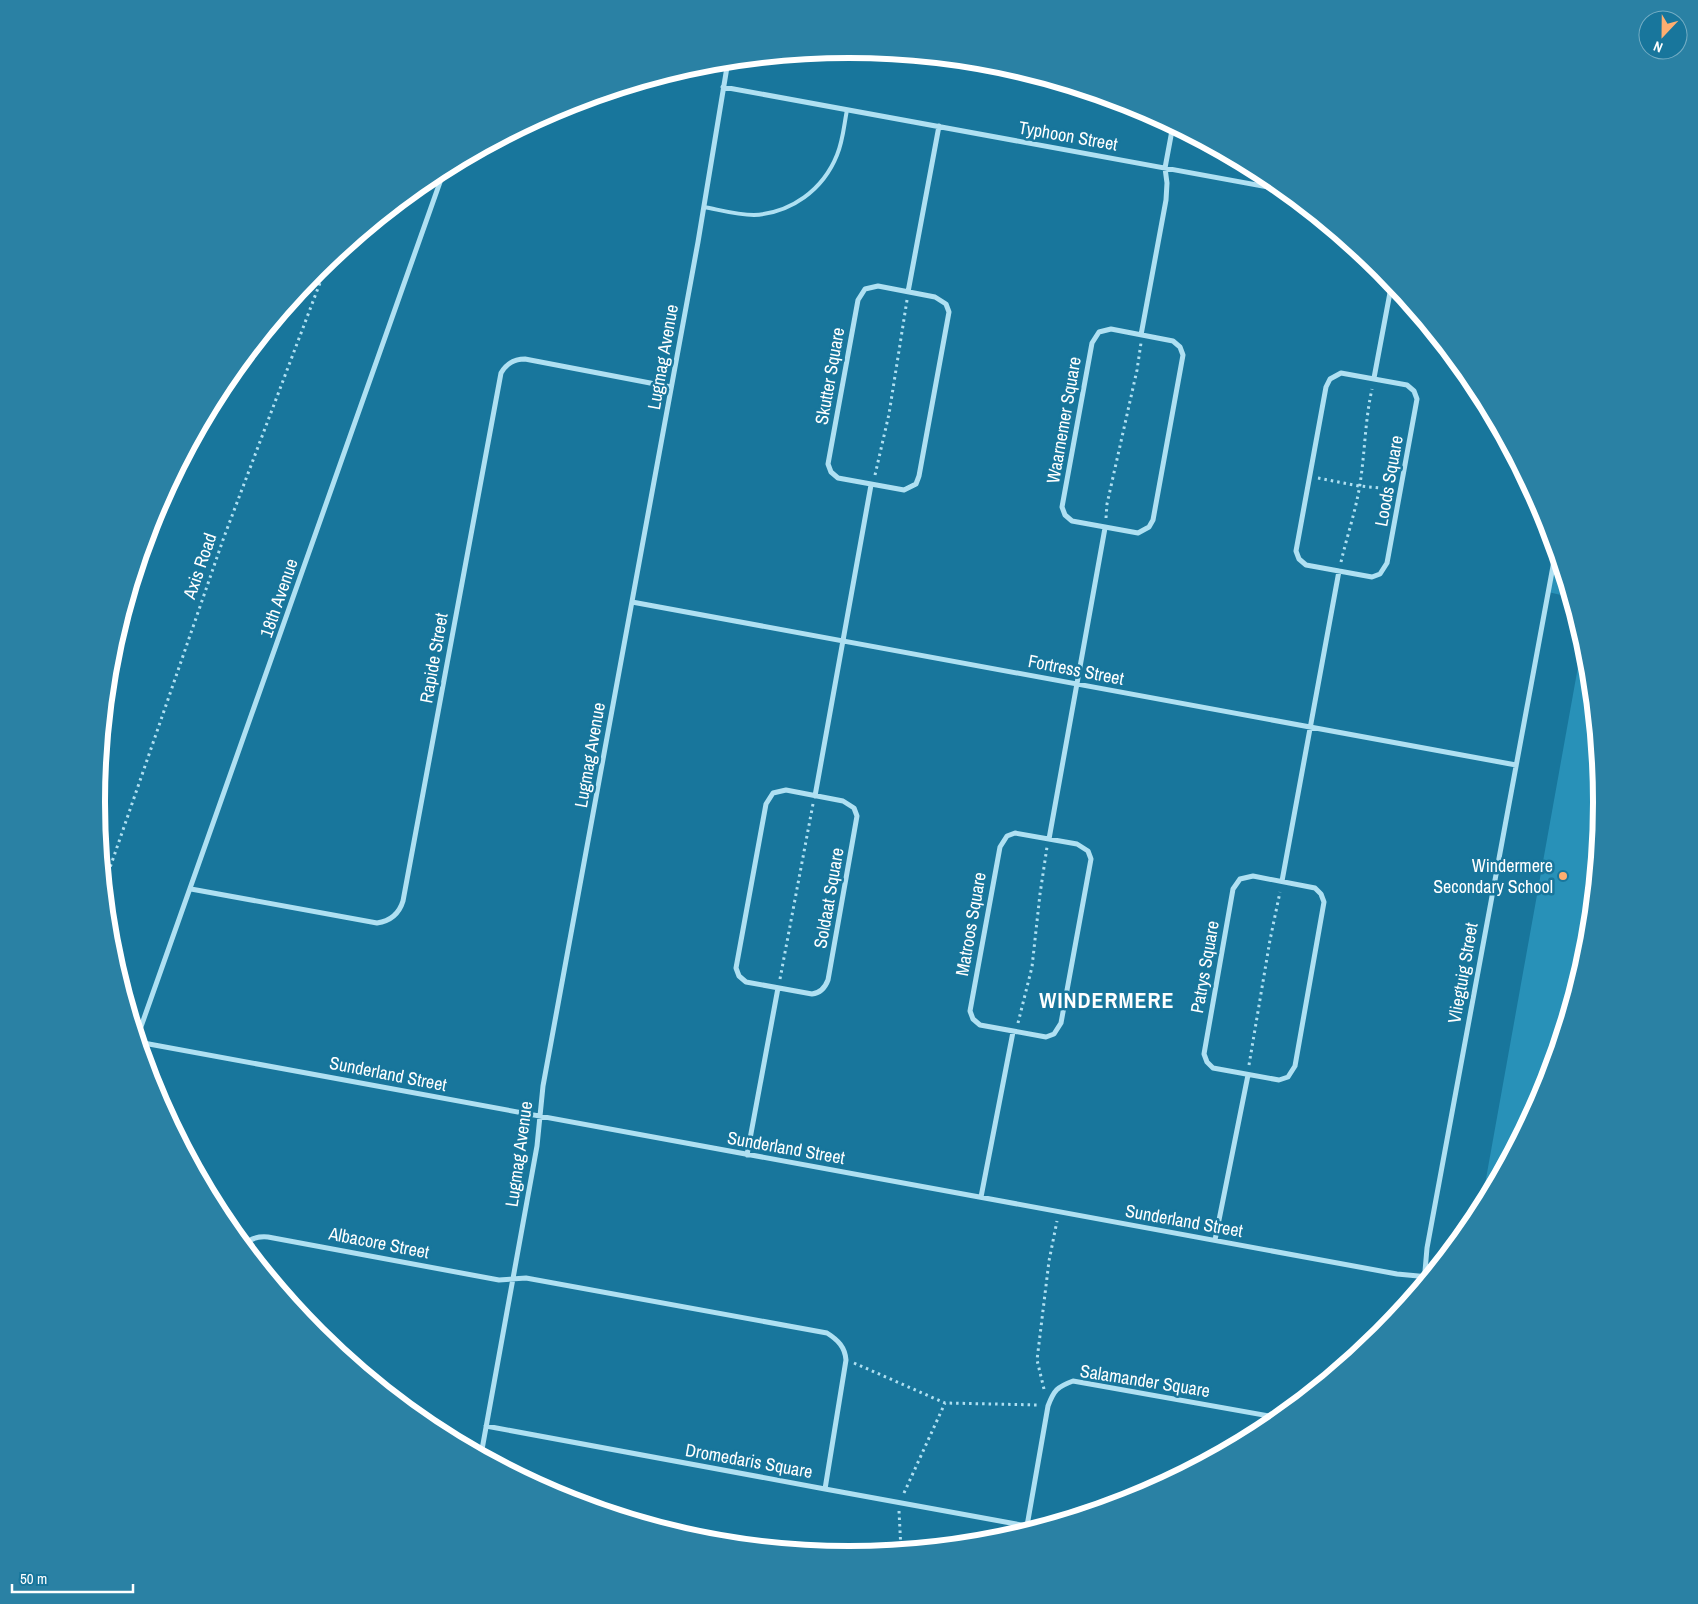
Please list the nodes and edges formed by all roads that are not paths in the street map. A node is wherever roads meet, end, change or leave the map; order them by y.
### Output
1 (727, 68) edge
2 (723, 87) junction
3 (847, 110) junction
4 (939, 126) junction
5 (1172, 131) edge
6 (1165, 168) junction
7 (441, 179) edge
8 (1269, 187) edge
9 (704, 208) junction
10 (908, 292) junction
11 (1390, 292) edge
12 (1141, 335) junction
13 (1374, 378) junction
14 (671, 387) junction
15 (871, 484) junction
16 (1105, 528) junction
17 (1554, 562) edge
18 (1339, 571) junction
19 (632, 602) junction
20 (843, 640) junction
21 (1076, 684) junction
22 (1310, 727) junction
23 (1516, 765) junction
24 (815, 796) junction
25 (1049, 839) junction
26 (1282, 881) junction
27 (191, 889) junction
28 (778, 988) junction
29 (140, 1029) edge
30 (1013, 1032) junction
31 (145, 1043) edge
32 (1248, 1075) junction
33 (540, 1117) junction
34 (747, 1154) junction
35 (981, 1197) junction
36 (1215, 1240) junction
37 (249, 1242) edge
38 (1426, 1272) edge
39 (1421, 1278) edge
40 (513, 1279) junction
41 (1270, 1416) edge
42 (486, 1426) junction
43 (482, 1450) edge
44 (825, 1489) junction
45 (1027, 1524) edge
46 (1023, 1525) edge

1 - 2 street, Lugmag Avenue
2 - 3 street, Typhoon Street
2 - 9 street, Lugmag Avenue
3 - 4 street, Typhoon Street
3 - 9 lane
4 - 6 street, Typhoon Street
4 - 10 street
5 - 6 street
6 - 8 street, Typhoon Street
6 - 12 street
7 - 27 street, 18th Avenue
9 - 14 street, Lugmag Avenue
10 - 15 street, Skutter Square
10 - 15 street, Skutter Square
11 - 13 street
12 - 16 street, Waarnemer Square
12 - 16 street, Waarnemer Square
13 - 18 street, Loods Square
13 - 18 street, Loods Square
14 - 19 street, Lugmag Avenue
14 - 27 street, Rapide Street
15 - 20 street
16 - 21 street
17 - 23 street, Vliegtuig Street
18 - 22 street
19 - 20 street, Fortress Street
19 - 33 street, Lugmag Avenue
20 - 21 street, Fortress Street
20 - 24 street
21 - 22 street, Fortress Street
21 - 25 street
22 - 23 street, Fortress Street
22 - 26 street
23 - 38 street, Vliegtuig Street
24 - 28 street, Soldaat Square
24 - 28 street, Soldaat Square
25 - 30 street, Matroos Square
25 - 30 street, Matroos Square
26 - 32 street, Patrys Square
26 - 32 street, Patrys Square
27 - 29 street, 18th Avenue
28 - 34 street
30 - 35 street
31 - 33 street, Sunderland Street
32 - 36 street
33 - 34 street, Sunderland Street
33 - 40 street, Lugmag Avenue
34 - 35 street, Sunderland Street
35 - 36 street, Sunderland Street
36 - 39 street, Sunderland Street
37 - 40 street, Albacore Street
40 - 42 street, Lugmag Avenue
40 - 44 street, Dromedaris Square
41 - 45 street, Salamander Square
42 - 43 street, Lugmag Avenue
42 - 44 street, Dromedaris Square
44 - 46 street

